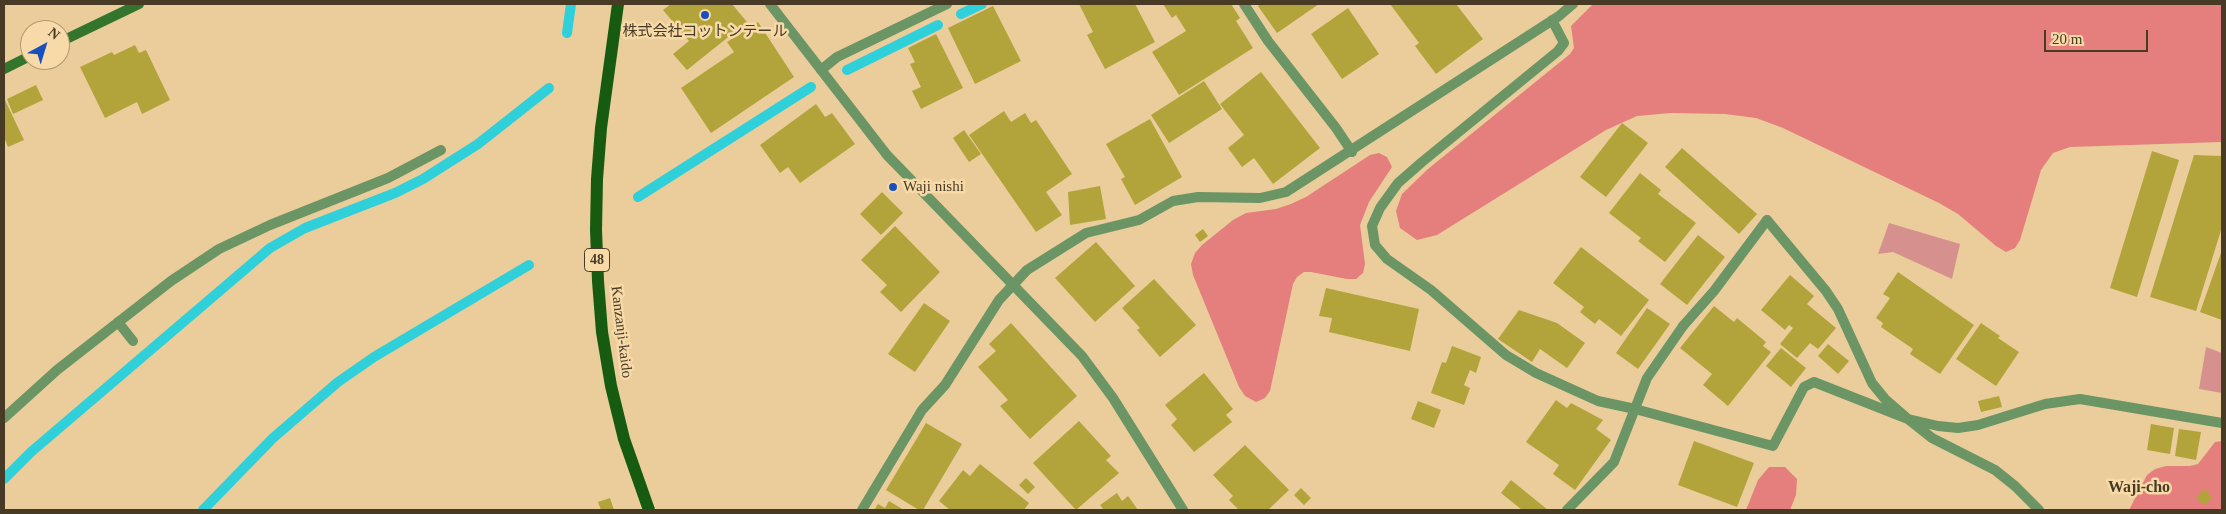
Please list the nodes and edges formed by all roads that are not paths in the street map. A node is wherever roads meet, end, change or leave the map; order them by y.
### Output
1 (140, 4) edge
2 (618, 4) edge
3 (770, 4) edge
4 (947, 4) edge
5 (1244, 4) edge
6 (1573, 4) edge
7 (1552, 20) junction
8 (70, 37) edge
9 (20, 61) edge
10 (4, 69) edge
11 (821, 70) junction
12 (441, 150) dead end
13 (1352, 152) junction
14 (1013, 285) junction
15 (118, 322) junction
16 (133, 341) dead end
17 (1634, 408) junction
18 (4, 418) edge
19 (1908, 419) junction
20 (2222, 423) edge
21 (649, 510) edge
22 (862, 510) edge
23 (1183, 510) edge
24 (1568, 510) edge
25 (2040, 510) edge

1 - 8 main road
2 - 21 main road, Kanzanji-kaido / 48
3 - 11 street
4 - 11 street
5 - 13 street
6 - 7 street
7 - 13 street
7 - 17 street
9 - 10 main road
11 - 14 street
12 - 15 street
13 - 14 street
14 - 22 street
14 - 23 street
15 - 16 street
15 - 18 street
17 - 19 street
17 - 19 street
17 - 24 street
19 - 20 street
19 - 25 street

